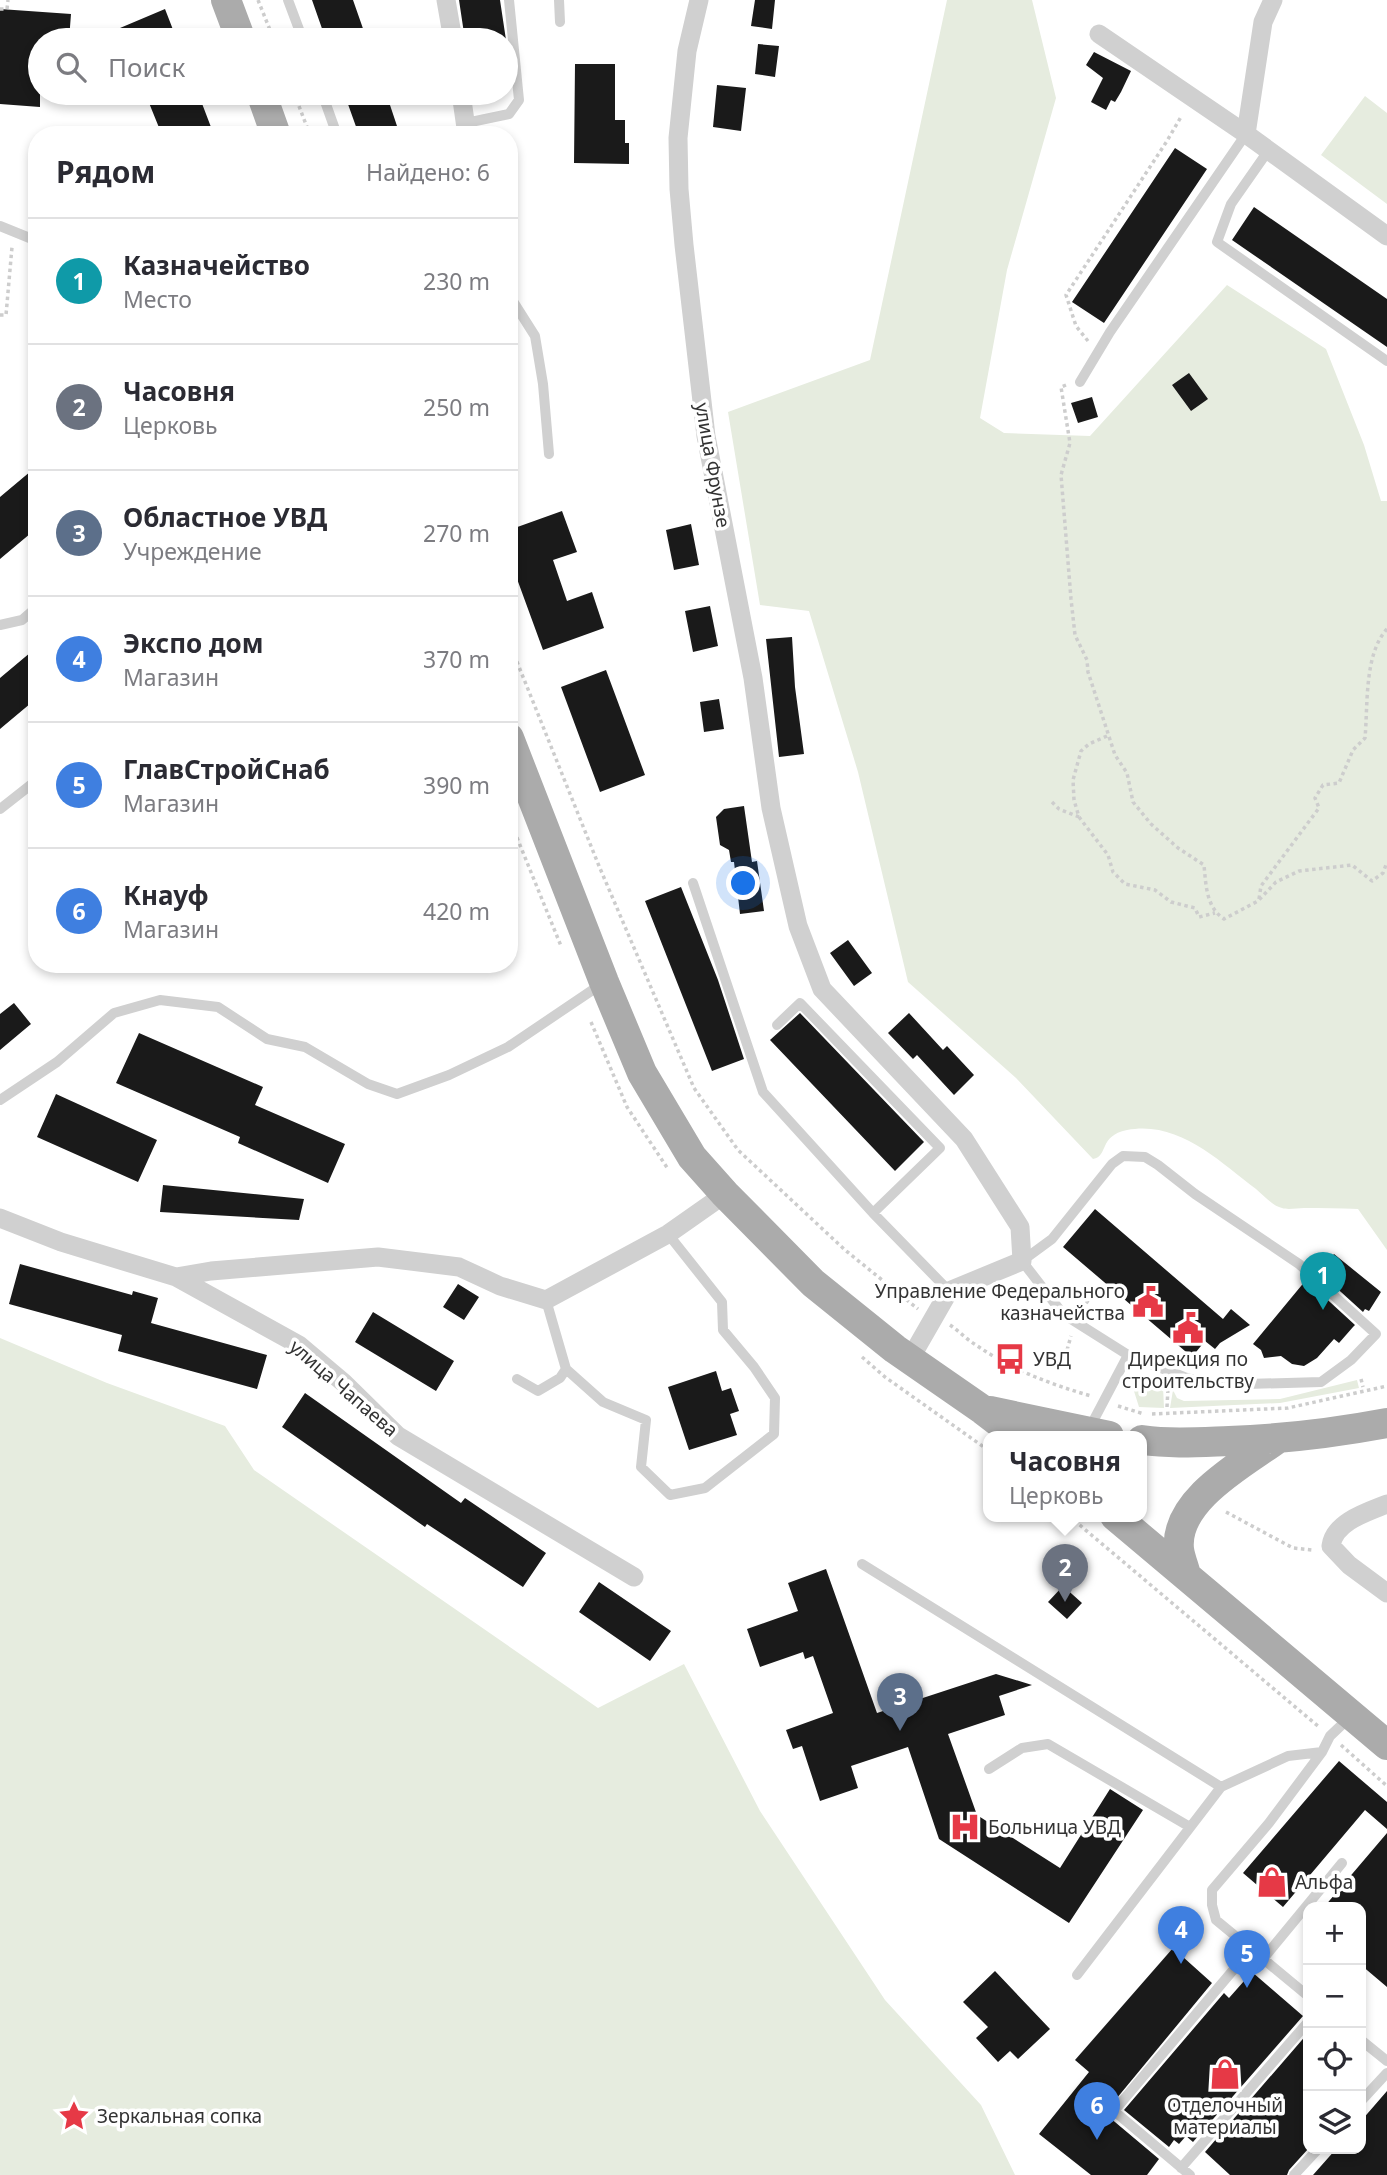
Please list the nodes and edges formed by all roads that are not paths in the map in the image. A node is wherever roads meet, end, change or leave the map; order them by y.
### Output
1 (226, 0) edge
2 (288, 0) edge
3 (446, 0) edge
4 (509, 0) edge
5 (559, 0) edge
6 (699, 0) edge
7 (1273, 0) edge
8 (560, 22) dead end
9 (236, 28) edge
10 (298, 28) edge
11 (451, 28) edge
12 (512, 28) edge
13 (1100, 34) dead end
14 (265, 105) edge
15 (326, 105) edge
16 (463, 105) edge
17 (515, 105) edge
18 (273, 126) edge
19 (334, 126) edge
20 (466, 126) edge
21 (475, 126) edge
22 (1247, 134) junction
23 (1268, 151) junction
24 (0, 226) edge
25 (1387, 236) edge
26 (28, 237) edge
27 (518, 309) edge
28 (1387, 361) edge
29 (1080, 382) road end
30 (549, 454) dead end
31 (28, 615) edge
32 (0, 625) edge
33 (518, 761) edge
34 (28, 787) edge
35 (0, 810) edge
36 (693, 883) dead end
37 (604, 982) junction
38 (777, 1025) dead end
39 (0, 1100) edge
40 (724, 1194) junction
41 (873, 1213) junction
42 (1, 1219) edge
43 (668, 1234) junction
44 (1022, 1261) junction
45 (176, 1277) junction
46 (949, 1291) junction
47 (546, 1300) junction
48 (1128, 1355) junction
49 (910, 1359) junction
50 (566, 1369) junction
51 (517, 1379) dead end
52 (983, 1410) junction
53 (1387, 1423) edge
54 (1010, 1431) edge
55 (1084, 1431) edge
56 (1099, 1431) edge
57 (1278, 1439) junction
58 (1147, 1441) edge
59 (1387, 1504) edge
60 (1122, 1522) edge
61 (862, 1564) dead end
62 (1186, 1575) junction
63 (634, 1577) dead end
64 (1387, 1593) edge
65 (1353, 1715) junction
66 (1387, 1745) edge
67 (1322, 1752) junction
68 (989, 1769) dead end
69 (1220, 1787) junction
70 (1190, 1827) junction
71 (1342, 1863) dead end
72 (1251, 1949) junction
73 (1263, 1959) junction
74 (1077, 1975) dead end
75 (1303, 1992) edge
76 (1303, 2028) edge
77 (1366, 2044) edge
78 (1387, 2062) edge
79 (1387, 2073) edge
80 (1366, 2096) edge
81 (1313, 2154) edge
82 (1181, 2168) junction
83 (1189, 2175) edge
84 (1294, 2175) edge

1 - 9 main road
2 - 10 lane
3 - 11 street
4 - 12 lane
5 - 8 lane
6 - 44 street, улица Фрунзе
7 - 22 street
13 - 22 street
14 - 18 main road
15 - 19 lane
16 - 20 street
17 - 21 lane
22 - 23 street
22 - 29 lane
23 - 25 street
23 - 28 lane
24 - 26 lane
27 - 30 lane
31 - 32 lane
33 - 37 main road
34 - 35 lane
36 - 41 lane
37 - 39 lane
37 - 40 main road
38 - 41 lane
40 - 43 street
40 - 49 main road
41 - 46 lane
42 - 45 street, улица Чапаева
43 - 47 street
43 - 50 lane
44 - 46 street
44 - 48 lane
44 - 48 lane
45 - 47 street
45 - 63 street, улица Чапаева
46 - 49 street
47 - 50 lane
48 - 56 lane
49 - 52 main road
50 - 51 lane
52 - 54 main road
52 - 55 main road
53 - 57 main road
57 - 58 main road
57 - 62 main road
59 - 64 street
60 - 62 main road
61 - 69 lane
62 - 65 main road
65 - 66 main road
65 - 67 lane
67 - 69 lane
67 - 72 lane
68 - 70 lane
69 - 70 lane
70 - 74 lane
71 - 73 lane
72 - 73 lane
72 - 82 lane
73 - 75 lane
76 - 82 lane
77 - 78 lane
79 - 80 lane
81 - 84 lane
82 - 83 lane

